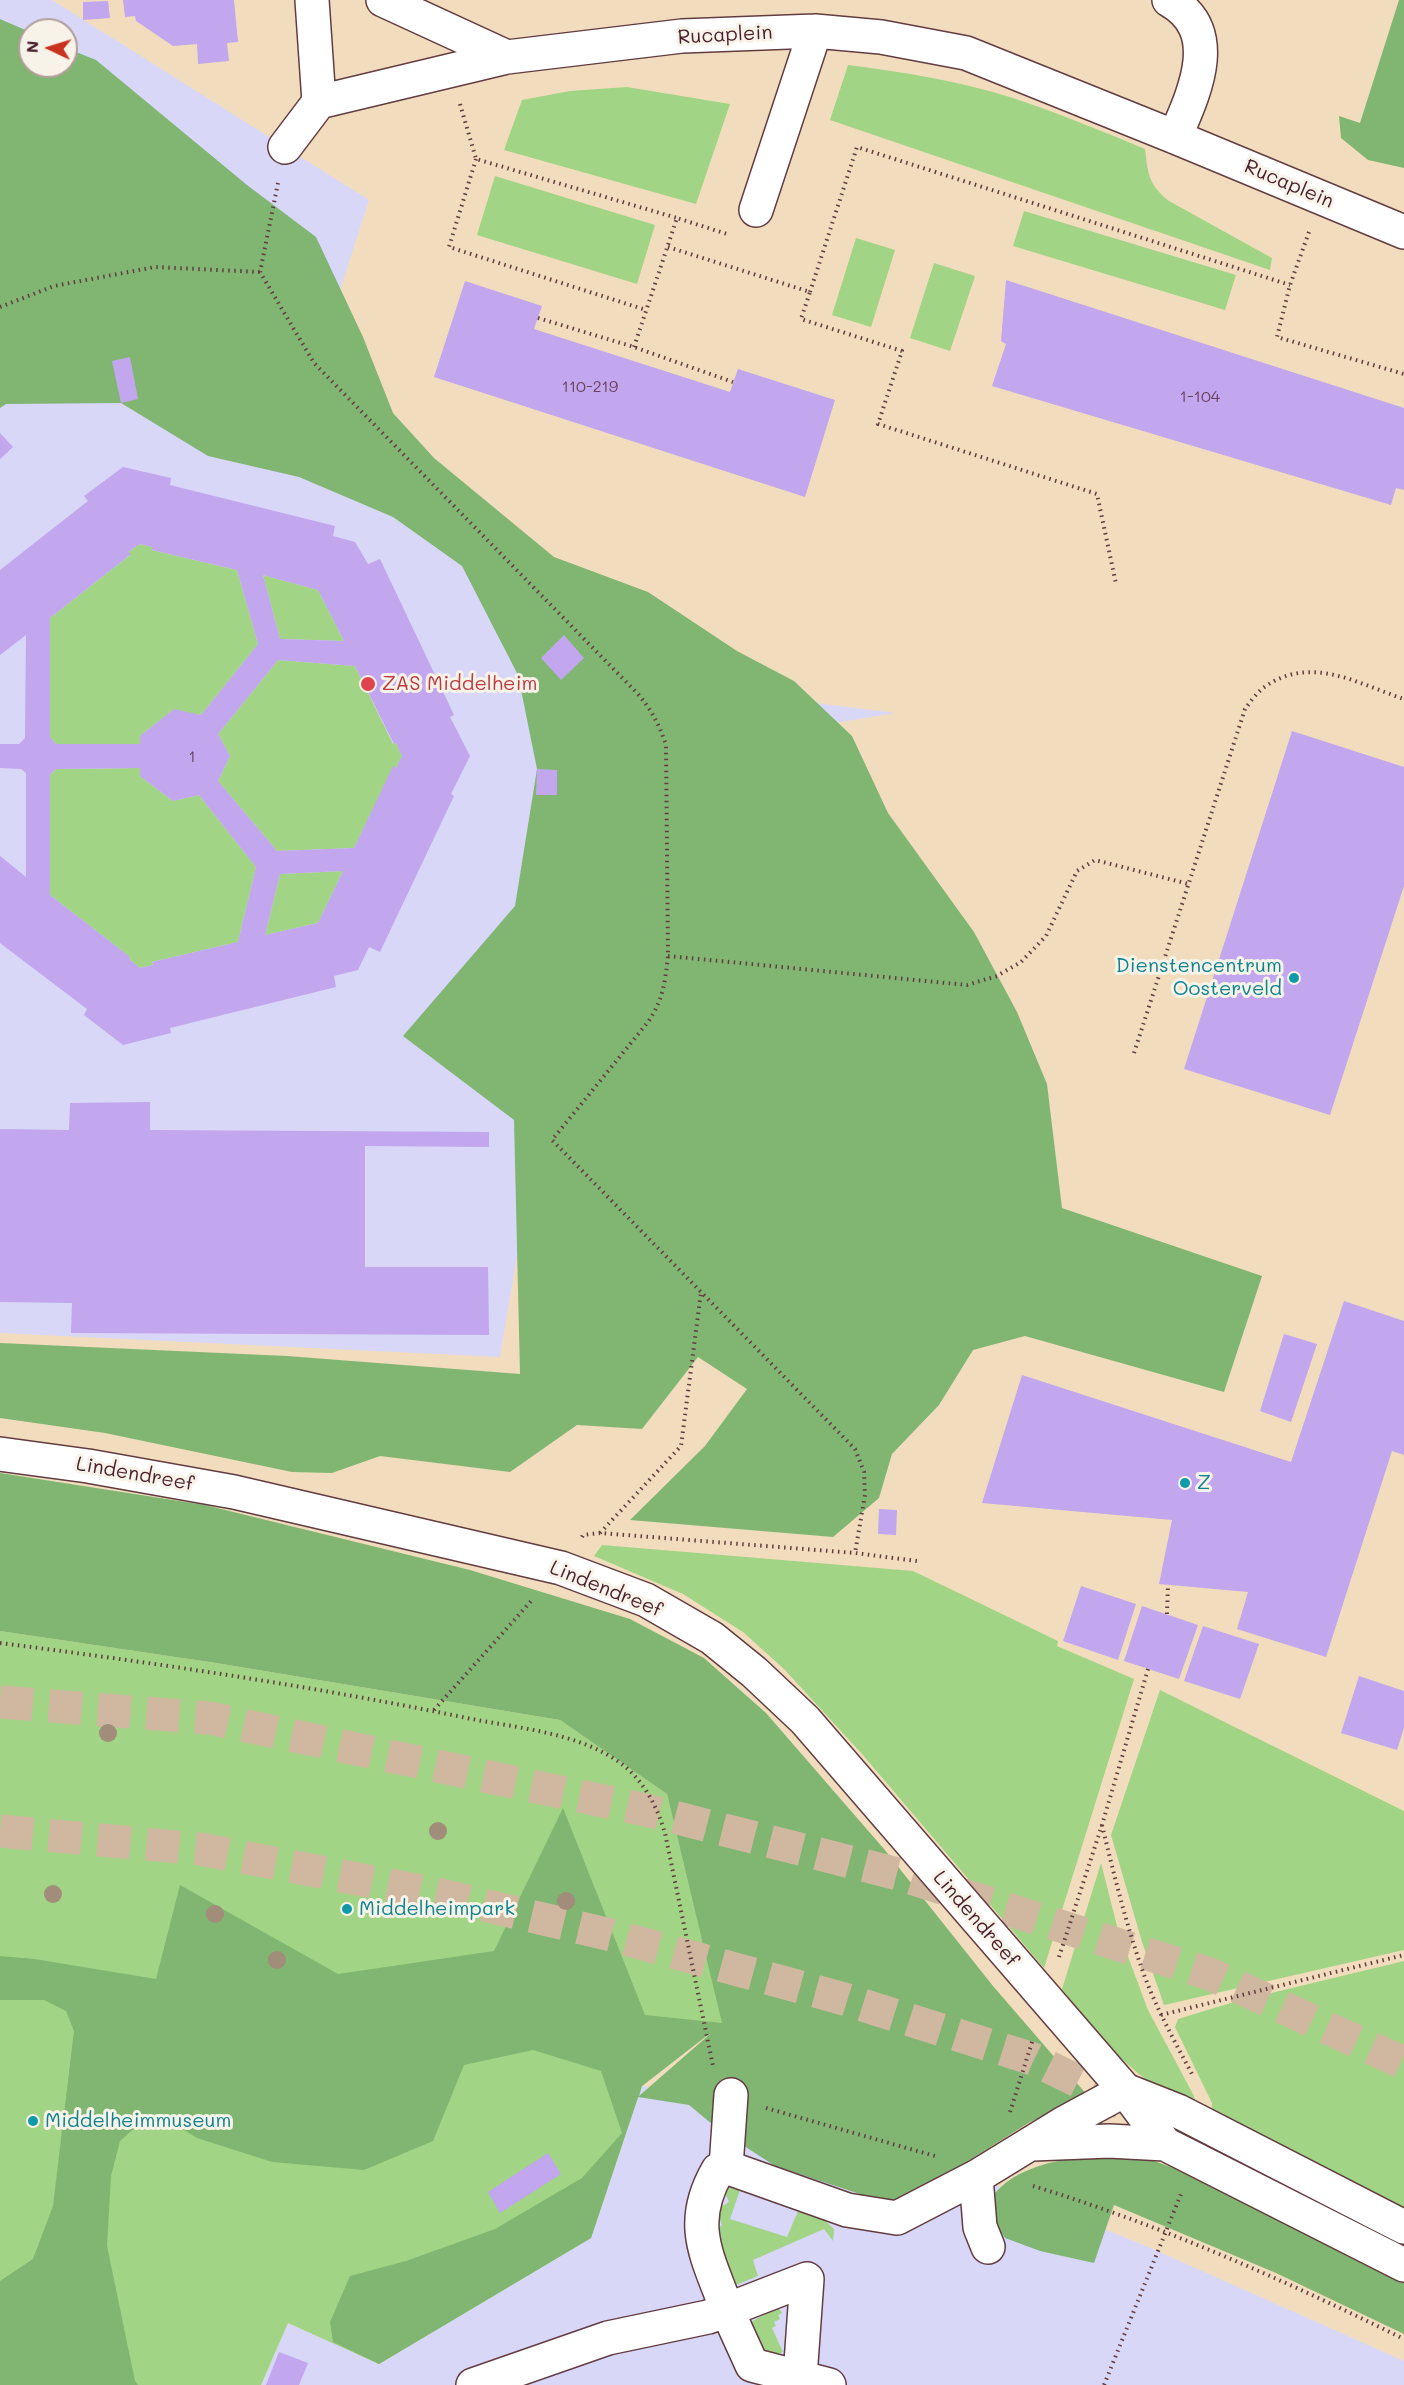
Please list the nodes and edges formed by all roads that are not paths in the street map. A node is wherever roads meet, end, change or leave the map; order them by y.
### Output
1 (312, 0) edge
2 (383, 0) edge
3 (1169, 0) edge
4 (815, 32) junction
5 (507, 57) junction
6 (319, 102) junction
7 (1175, 137) junction
8 (285, 147) road end
9 (756, 210) road end
10 (1404, 232) edge
11 (0, 1454) edge
12 (1125, 2090) junction
13 (731, 2095) road end
14 (1031, 2144) junction
15 (1165, 2144) junction
16 (726, 2168) junction
17 (980, 2174) junction
18 (1404, 2227) edge
19 (988, 2247) dead end
20 (1404, 2265) edge
21 (727, 2310) junction
22 (815, 2381) edge
23 (473, 2385) edge

1 - 6 street
2 - 5 street
3 - 7 street
4 - 5 street, Rucaplein
4 - 7 street, Rucaplein
4 - 9 street
5 - 6 street, Rucaplein
6 - 8 street
7 - 10 street, Rucaplein
11 - 12 street, Lindendreef
12 - 14 street
12 - 15 street, Lindendreef
12 - 18 street
13 - 16 street
14 - 15 street
14 - 17 street
15 - 20 street
16 - 17 street
16 - 21 street
17 - 19 street
21 - 22 street
21 - 22 street
21 - 23 street

